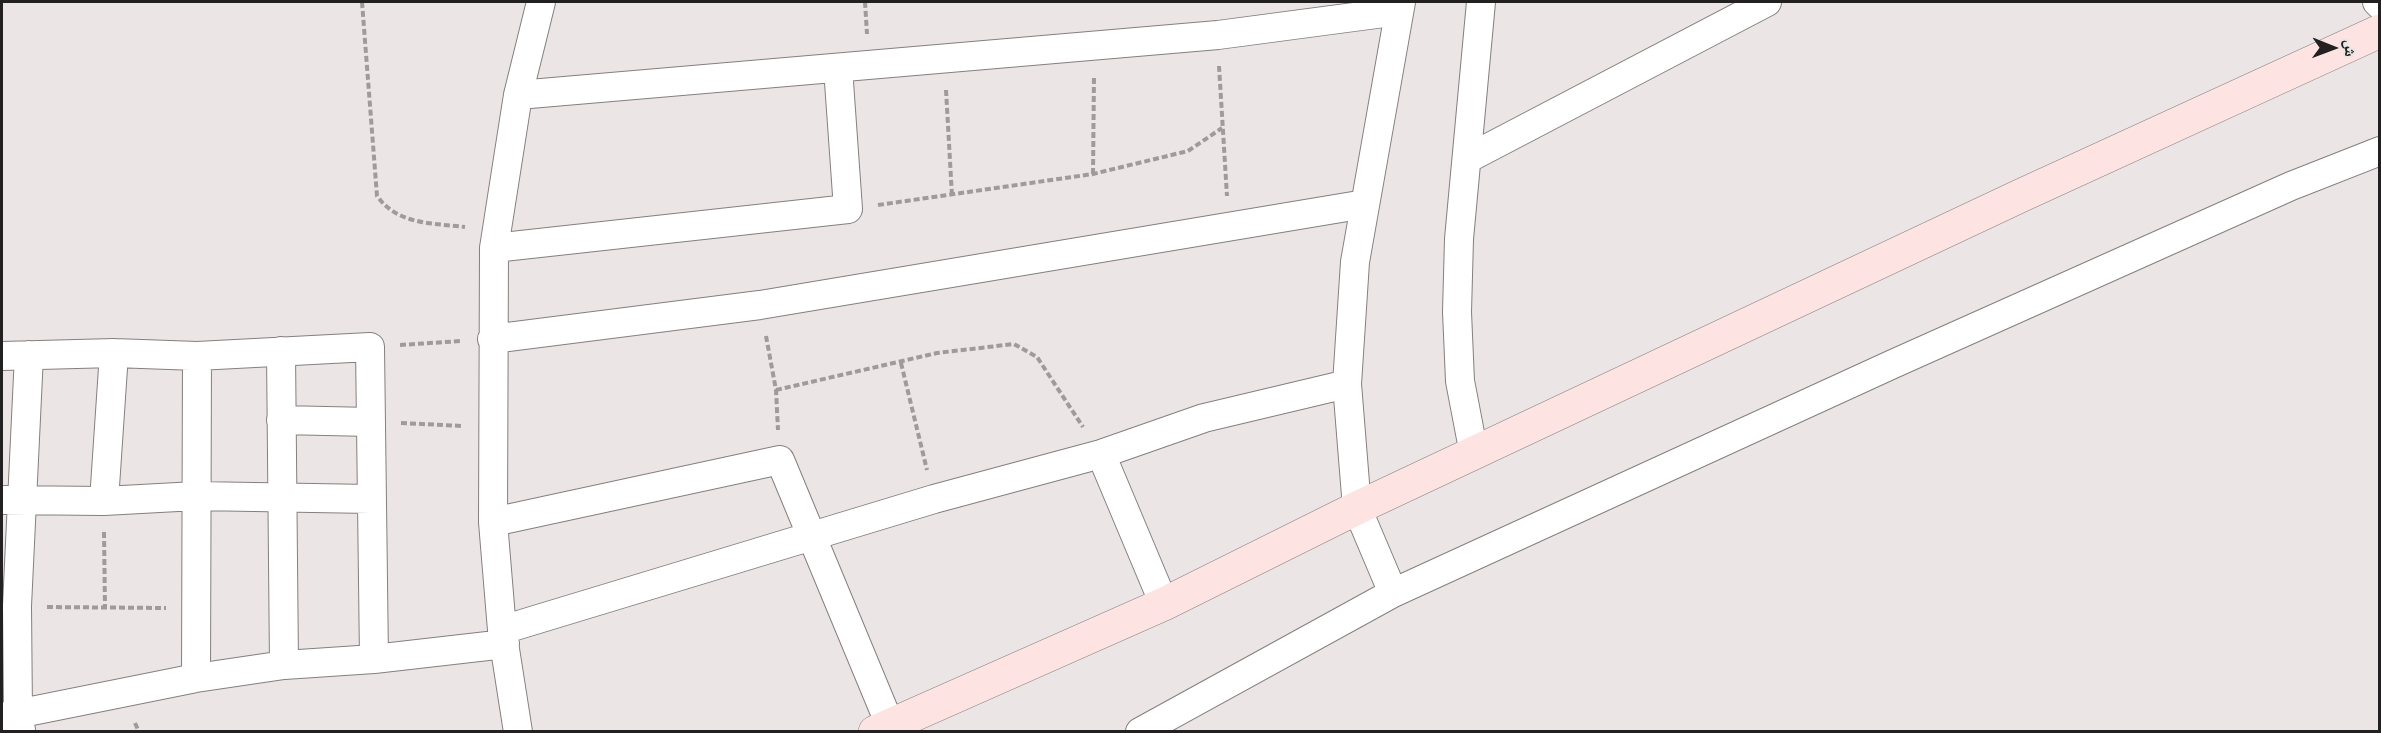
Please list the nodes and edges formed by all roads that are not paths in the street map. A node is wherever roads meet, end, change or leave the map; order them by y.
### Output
1 (541, 2) edge
2 (1481, 2) edge
3 (1767, 2) edge
4 (1400, 6) edge
5 (2379, 31) edge
6 (838, 68) junction
7 (518, 95) junction
8 (2379, 151) edge
9 (1467, 159) junction
10 (1365, 204) junction
11 (494, 239) junction
12 (492, 339) junction
13 (281, 351) junction
14 (114, 353) junction
15 (29, 355) junction
16 (2, 356) edge
17 (197, 356) junction
18 (1347, 384) junction
19 (281, 420) junction
20 (370, 422) junction
21 (1101, 454) junction
22 (1474, 454) junction
23 (196, 496) junction
24 (282, 497) junction
25 (11, 500) edge
26 (371, 500) junction
27 (104, 501) junction
28 (1362, 519) junction
29 (493, 522) junction
30 (812, 534) junction
31 (1388, 582) junction
32 (1164, 604) junction
33 (503, 637) junction
34 (374, 659) junction
35 (284, 665) junction
36 (196, 678) junction
37 (14, 721) edge
38 (882, 728) edge
39 (518, 732) edge
40 (1140, 732) edge

1 - 7 street
2 - 9 street
3 - 9 street
4 - 6 street
4 - 10 street
5 - 22 street
6 - 7 street
6 - 11 street
7 - 11 street
8 - 31 street
9 - 22 street
10 - 12 street
10 - 18 street
11 - 12 street
12 - 29 street
13 - 17 street
13 - 19 street
13 - 20 street
14 - 15 street
14 - 17 street
14 - 27 street
15 - 16 street
15 - 25 street
17 - 23 street
18 - 21 street
18 - 28 street
19 - 20 street
19 - 24 street
20 - 26 street
21 - 30 street
21 - 32 street
22 - 28 street
23 - 24 street
23 - 27 street
23 - 36 street
24 - 26 street
24 - 35 street
25 - 27 street
25 - 37 street
26 - 34 street
28 - 31 street
28 - 32 street
29 - 30 street
29 - 33 street
30 - 33 street
30 - 38 street
31 - 40 street
32 - 38 street
33 - 34 street
33 - 39 street
34 - 35 street
35 - 36 street
36 - 37 street

